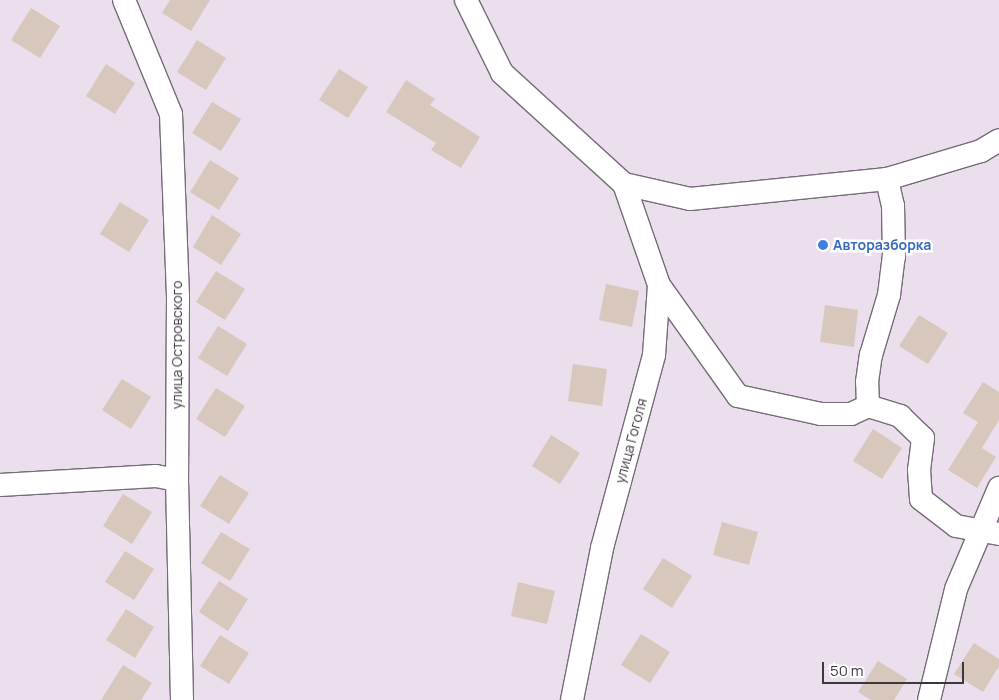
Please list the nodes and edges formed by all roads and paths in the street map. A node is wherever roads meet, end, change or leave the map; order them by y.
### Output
1 (124, 0) edge
2 (466, 0) edge
3 (999, 140) edge
4 (888, 179) junction
5 (624, 184) junction
6 (659, 285) junction
7 (868, 406) junction
8 (177, 480) junction
9 (0, 485) edge
10 (999, 488) edge
11 (991, 532) edge
12 (182, 700) edge
13 (572, 700) edge
14 (929, 700) edge

1 - 8 street, улица Островского
2 - 5 street
3 - 4 street
4 - 5 street
4 - 7 street
5 - 6 street, улица Гоголя
6 - 7 street
6 - 13 street, улица Гоголя
7 - 11 street
8 - 9 street
8 - 12 street, улица Островского
10 - 11 street
11 - 14 street

